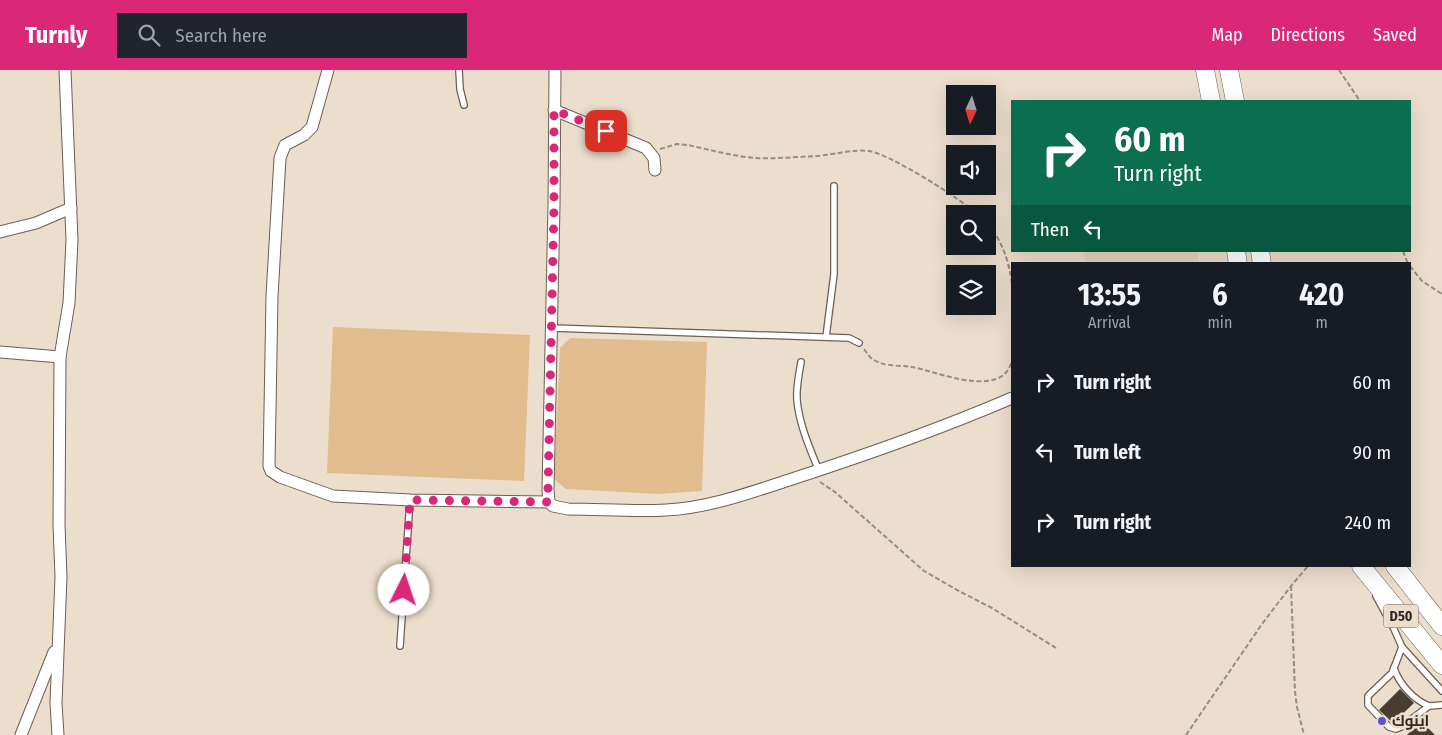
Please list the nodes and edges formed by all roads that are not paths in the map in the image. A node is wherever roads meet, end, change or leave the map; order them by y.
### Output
1 (65, 70) edge
2 (328, 70) edge
3 (458, 70) edge
4 (555, 70) edge
5 (1205, 70) edge
6 (1229, 70) edge
7 (1212, 100) edge
8 (1235, 100) edge
9 (464, 106) dead end
10 (554, 110) junction
11 (655, 170) dead end
12 (834, 186) dead end
13 (71, 208) junction
14 (0, 232) edge
15 (552, 328) junction
16 (826, 337) junction
17 (859, 343) road end
18 (0, 352) edge
19 (60, 356) junction
20 (801, 362) dead end
21 (1011, 398) edge
22 (819, 471) junction
23 (410, 500) junction
24 (549, 502) junction
25 (1361, 567) edge
26 (1361, 567) edge
27 (1397, 567) edge
28 (1442, 626) edge
29 (57, 646) junction
30 (400, 646) dead end
31 (1402, 647) junction
32 (1442, 665) edge
33 (1394, 668) junction
34 (1442, 691) edge
35 (1442, 705) edge
36 (1429, 706) junction
37 (20, 735) edge
38 (58, 735) edge

1 - 13 street
2 - 23 street
3 - 9 lane
4 - 10 street
5 - 7 main road
6 - 8 main road
10 - 11 street
10 - 15 street
12 - 16 lane
13 - 14 street
13 - 19 street
15 - 16 lane
15 - 24 street
16 - 17 lane
18 - 19 street
19 - 29 street
20 - 22 lane
21 - 22 street
22 - 24 street
23 - 24 street
23 - 30 lane
25 - 31 lane
26 - 32 main road, D50
27 - 28 main road, D50
29 - 37 street
29 - 38 street
31 - 33 lane
31 - 34 lane
33 - 36 lane
33 - 36 lane
35 - 36 lane

